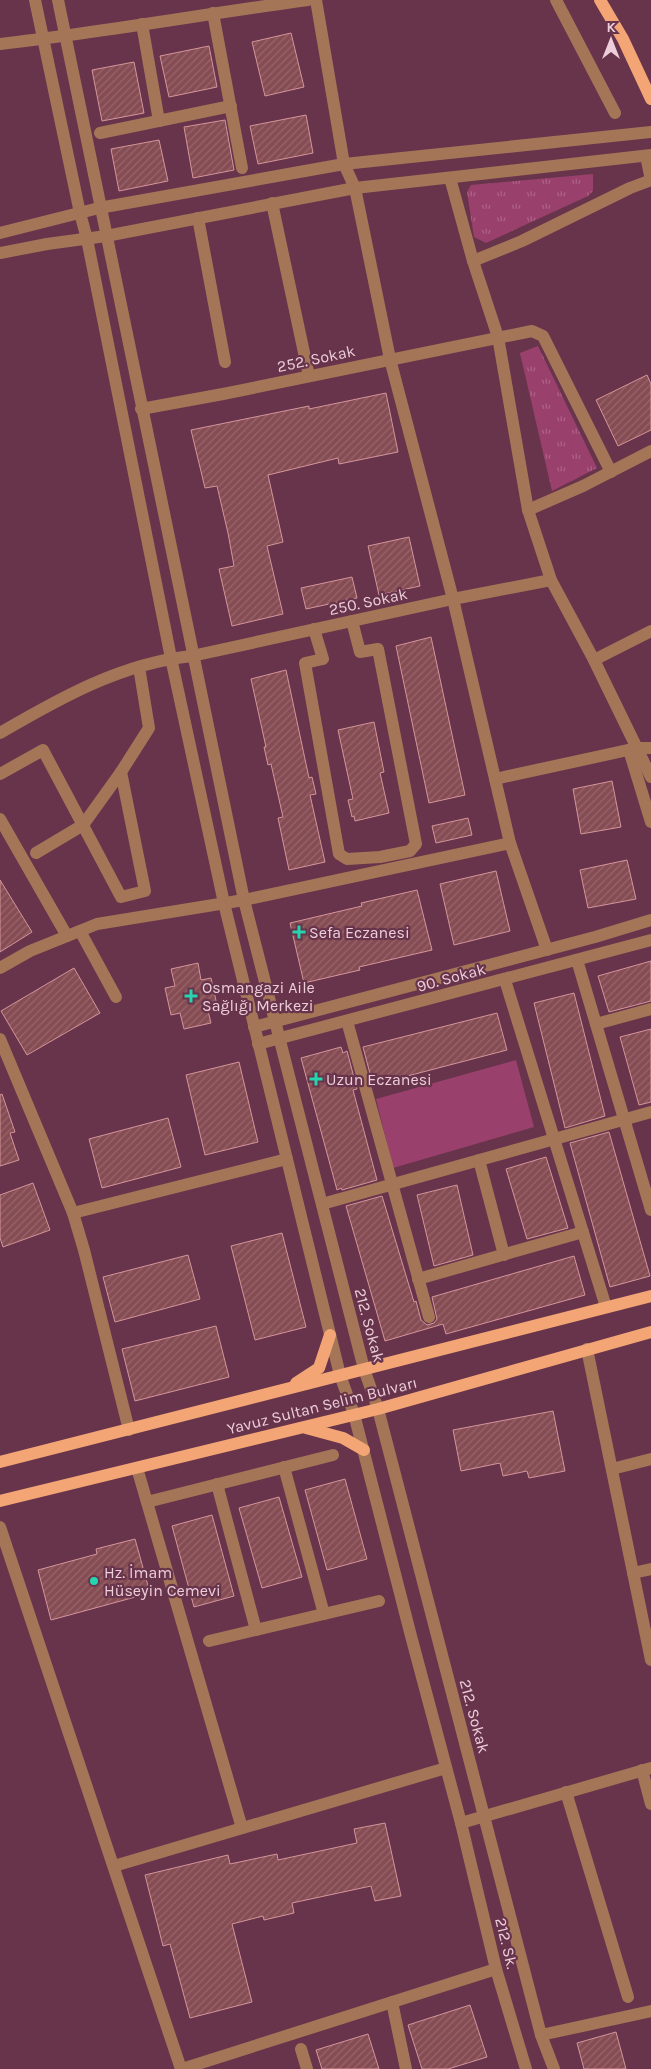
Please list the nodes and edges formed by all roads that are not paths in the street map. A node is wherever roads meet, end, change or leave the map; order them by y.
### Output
1 (35, 0) edge
2 (58, 0) edge
3 (308, 0) edge
4 (316, 0) edge
5 (556, 0) edge
6 (600, 0) edge
7 (214, 13) junction
8 (142, 24) junction
9 (64, 37) junction
10 (45, 39) junction
11 (0, 44) edge
12 (651, 99) edge
13 (231, 106) junction
14 (615, 114) dead end
15 (159, 121) junction
16 (651, 132) edge
17 (100, 133) dead end
18 (648, 156) edge
19 (344, 164) junction
20 (242, 168) dead end
21 (450, 178) junction
22 (651, 181) edge
23 (355, 188) junction
24 (272, 203) junction
25 (99, 208) junction
26 (80, 213) junction
27 (198, 218) junction
28 (0, 233) edge
29 (106, 236) junction
30 (87, 239) junction
31 (0, 253) edge
32 (472, 261) junction
33 (498, 337) junction
34 (390, 359) junction
35 (225, 362) dead end
36 (309, 376) junction
37 (141, 409) junction
38 (651, 452) edge
39 (611, 472) junction
40 (528, 510) junction
41 (551, 580) junction
42 (453, 599) junction
43 (352, 621) junction
44 (314, 629) junction
45 (651, 631) edge
46 (192, 656) junction
47 (172, 658) junction
48 (594, 660) junction
49 (139, 667) junction
50 (0, 733) edge
51 (651, 748) edge
52 (633, 749) junction
53 (121, 772) junction
54 (0, 774) edge
55 (651, 778) edge
56 (495, 779) junction
57 (0, 819) edge
58 (651, 822) edge
59 (82, 825) junction
60 (510, 843) junction
61 (36, 853) dead end
62 (244, 900) junction
63 (224, 903) junction
64 (651, 920) edge
65 (80, 931) junction
66 (67, 936) junction
67 (651, 940) edge
68 (547, 950) junction
69 (577, 960) junction
70 (0, 968) edge
71 (505, 980) junction
72 (116, 997) dead end
73 (651, 1009) edge
74 (347, 1021) junction
75 (276, 1022) junction
76 (596, 1024) junction
77 (254, 1027) junction
78 (0, 1039) edge
79 (280, 1039) junction
80 (258, 1044) junction
81 (651, 1112) edge
82 (624, 1119) junction
83 (554, 1140) junction
84 (286, 1159) junction
85 (478, 1160) junction
86 (392, 1184) junction
87 (322, 1204) junction
88 (651, 1210) edge
89 (73, 1213) junction
90 (583, 1232) junction
91 (504, 1255) junction
92 (418, 1279) junction
93 (651, 1296) edge
94 (606, 1307) junction
95 (429, 1317) dead end
96 (651, 1332) edge
97 (330, 1335) junction
98 (587, 1349) junction
99 (364, 1369) junction
100 (340, 1375) junction
101 (286, 1389) junction
102 (378, 1408) junction
103 (354, 1414) junction
104 (304, 1427) junction
105 (129, 1430) junction
106 (364, 1450) junction
107 (333, 1455) dead end
108 (651, 1459) edge
109 (0, 1462) edge
110 (284, 1467) junction
111 (137, 1468) junction
112 (612, 1469) junction
113 (217, 1484) junction
114 (0, 1501) edge
115 (147, 1502) junction
116 (0, 1526) edge
117 (651, 1569) edge
118 (633, 1573) junction
119 (379, 1601) dead end
120 (324, 1614) junction
121 (256, 1630) junction
122 (209, 1641) dead end
123 (651, 1660) edge
124 (446, 1768) junction
125 (646, 1769) edge
126 (566, 1792) junction
127 (651, 1804) edge
128 (485, 1816) junction
129 (462, 1824) junction
130 (242, 1828) junction
131 (114, 1866) junction
132 (496, 1968) junction
133 (628, 1997) dead end
134 (392, 2002) junction
135 (651, 2011) edge
136 (541, 2035) junction
137 (301, 2048) dead end
138 (182, 2069) edge
139 (307, 2069) edge
140 (406, 2069) edge
141 (526, 2069) edge
142 (554, 2069) edge

1 - 10 street, 212. Sk.
2 - 9 street, 212. Sokak
3 - 7 street
4 - 19 street
5 - 14 street
6 - 12 main road
7 - 8 street
7 - 13 street
8 - 9 street
8 - 15 street
9 - 10 street
9 - 25 street, 212. Sokak
10 - 11 street
10 - 26 street, 212. Sk.
13 - 15 street
13 - 20 street
15 - 17 street
16 - 19 street
18 - 21 street
18 - 22 street
19 - 23 street
19 - 25 street
21 - 23 street
21 - 32 street
22 - 32 street
23 - 24 street
23 - 34 street
24 - 27 street
24 - 36 street
25 - 26 street
25 - 29 street, 212. Sokak
26 - 28 street
26 - 30 street, 212. Sk.
27 - 29 street
27 - 35 street
29 - 30 street
29 - 37 street, 212. Sokak
30 - 31 street
30 - 47 street, 212. Sk.
32 - 33 street
33 - 34 street, 252. Sokak
33 - 39 street, 252. Sokak
33 - 40 street
34 - 36 street, 252. Sokak
34 - 42 street
36 - 37 street, 252. Sokak
37 - 46 street, 212. Sokak
38 - 39 street
39 - 40 street
40 - 41 street
41 - 42 street, 250. Sokak
41 - 48 street
42 - 43 street, 250. Sokak
42 - 56 street
43 - 44 street, 250. Sokak
43 - 44 street
44 - 46 street, 250. Sokak
45 - 48 street
46 - 47 street, 250. Sokak
46 - 62 street, 212. Sokak
47 - 49 street, 250. Sokak
47 - 63 street, 212. Sk.
48 - 52 street
49 - 50 street, 250. Sokak
49 - 53 street
51 - 52 street
52 - 55 street
52 - 56 street
52 - 58 street
53 - 59 street
53 - 59 street
54 - 59 street
56 - 60 street
57 - 66 street
59 - 61 street
60 - 62 street
60 - 68 street
62 - 63 street
62 - 75 street, 212. Sokak
63 - 65 street
63 - 77 street, 212. Sk.
64 - 68 street, 90. Sokak
65 - 66 street
65 - 72 street
66 - 70 street
67 - 69 street, 90. Sokak
68 - 75 street, 90. Sokak
69 - 71 street, 90. Sokak
69 - 76 street
71 - 74 street, 90. Sokak
71 - 83 street
73 - 76 street
74 - 79 street, 90. Sokak
74 - 86 street
75 - 77 street, 90. Sokak
75 - 79 street, 212. Sokak
76 - 82 street
77 - 80 street, 212. Sk.
78 - 89 street
79 - 80 street, 90. Sokak
79 - 87 street, 212. Sokak
80 - 84 street, 212. Sk.
81 - 82 street
82 - 83 street
82 - 88 street
83 - 85 street
83 - 90 street
84 - 89 street
84 - 97 street, 212. Sk.
85 - 86 street
85 - 91 street
86 - 87 street
86 - 92 street
87 - 99 street, 212. Sokak
89 - 105 street
90 - 91 street
90 - 94 street
91 - 92 street
92 - 95 street
93 - 94 main road, Yavuz Sultan Selim Bulvarı
94 - 99 main road, Yavuz Sultan Selim Bulvarı
96 - 98 main road, Yavuz Sultan Selim Bulvarı
97 - 100 street, 212. Sk.
97 - 101 main road
98 - 102 main road, Yavuz Sultan Selim Bulvarı
98 - 112 street
99 - 100 main road, Yavuz Sultan Selim Bulvarı
99 - 102 street, 212. Sokak
100 - 101 main road, Yavuz Sultan Selim Bulvarı
100 - 103 street, 212. Sk.
101 - 105 main road, Yavuz Sultan Selim Bulvarı
102 - 103 main road, Yavuz Sultan Selim Bulvarı
102 - 128 street, 212. Sokak
103 - 104 main road, Yavuz Sultan Selim Bulvarı
103 - 106 street, 212. Sk.
104 - 106 main road
104 - 111 main road, Yavuz Sultan Selim Bulvarı
105 - 109 main road, Yavuz Sultan Selim Bulvarı
106 - 124 street, 212. Sk.
107 - 110 street
108 - 112 street
110 - 113 street
110 - 120 street
111 - 114 main road, Yavuz Sultan Selim Bulvarı
111 - 115 street
112 - 118 street
113 - 115 street
113 - 121 street
115 - 130 street
116 - 131 street
117 - 118 street
118 - 123 street
119 - 120 street
120 - 121 street
121 - 122 street
124 - 129 street, 212. Sk.
124 - 130 street
125 - 126 street
125 - 127 street
126 - 128 street
126 - 133 street
128 - 129 street
128 - 136 street, 212. Sokak
129 - 132 street, 212. Sk.
130 - 131 street
131 - 138 street
132 - 134 street
132 - 141 street, 212. Sk.
134 - 138 street
134 - 140 street
135 - 136 street
136 - 142 street, 212. Sokak
137 - 139 street

